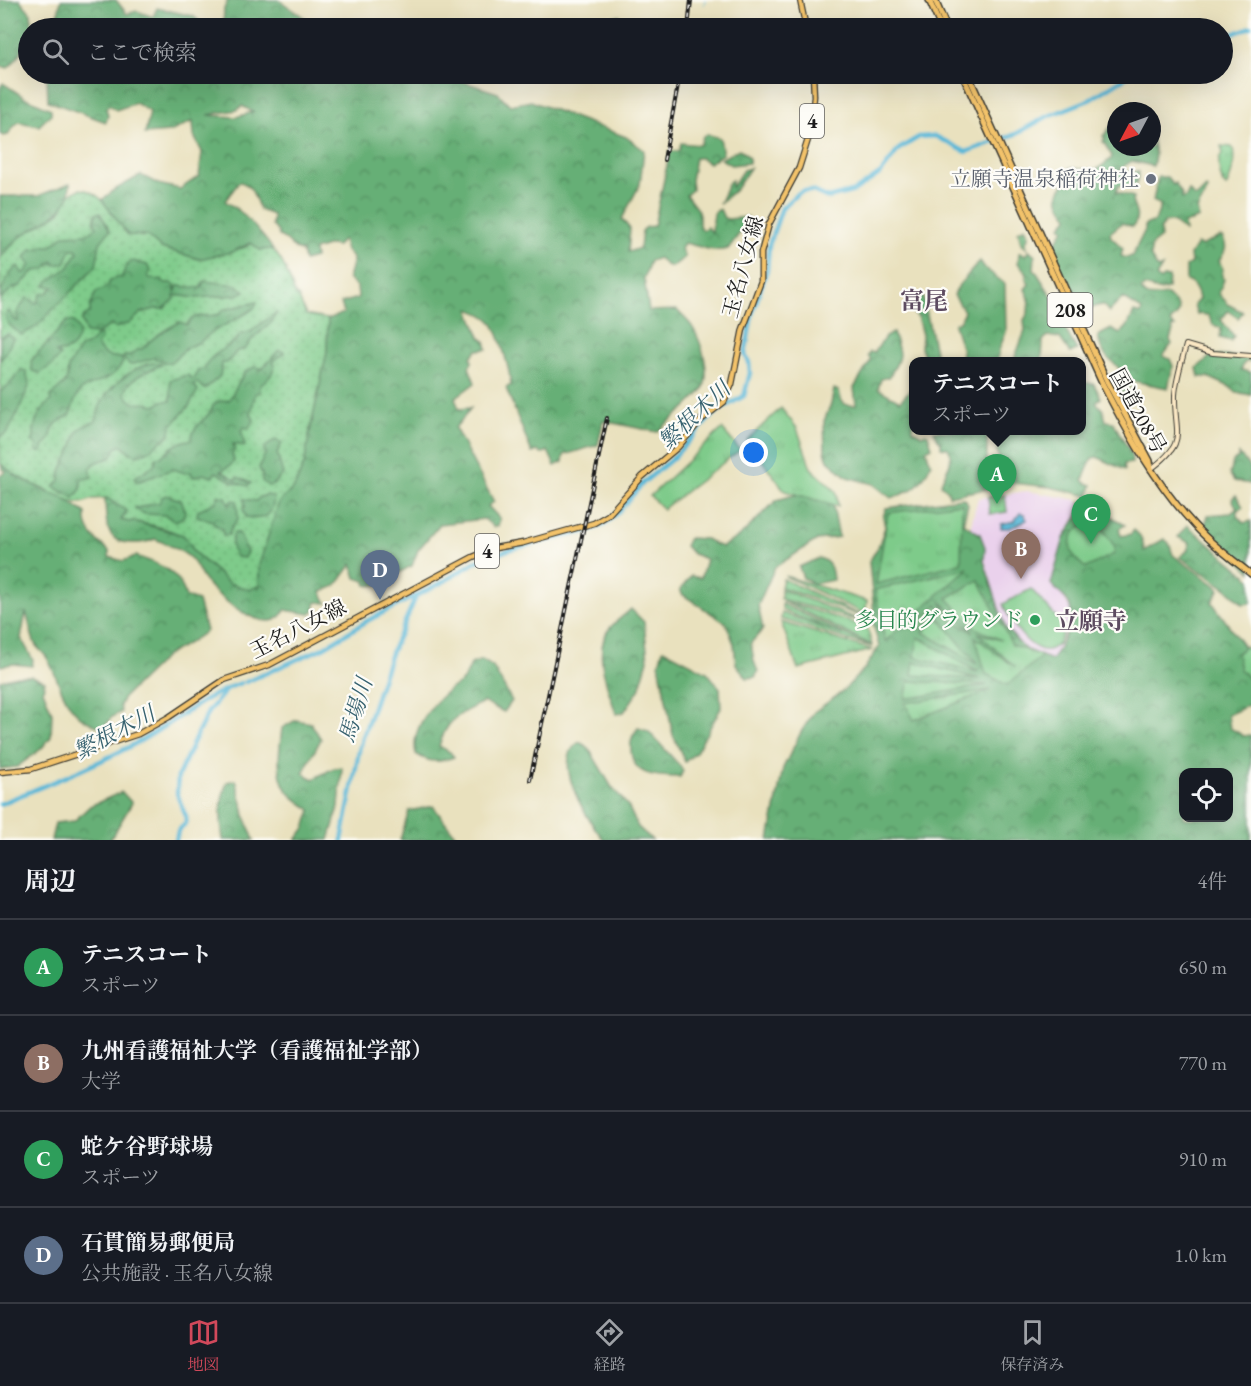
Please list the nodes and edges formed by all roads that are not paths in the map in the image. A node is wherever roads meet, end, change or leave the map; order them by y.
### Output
1 (800, 0) edge
2 (929, 0) edge
3 (935, 0) edge
4 (804, 18) edge
5 (937, 18) edge
6 (943, 18) edge
7 (813, 84) edge
8 (967, 84) edge
9 (972, 84) edge
10 (992, 133) junction
11 (1251, 356) edge
12 (1151, 469) junction
13 (1251, 574) edge
14 (0, 772) edge

1 - 4 main road
2 - 5 highway
3 - 6 highway
7 - 14 main road, 玉名八女線 / 4
8 - 10 highway, 国道208号 / 208
9 - 10 highway, 国道208号 / 208
10 - 12 highway, 国道208号 / 208
11 - 12 main road
12 - 13 highway, 国道208号 / 208

